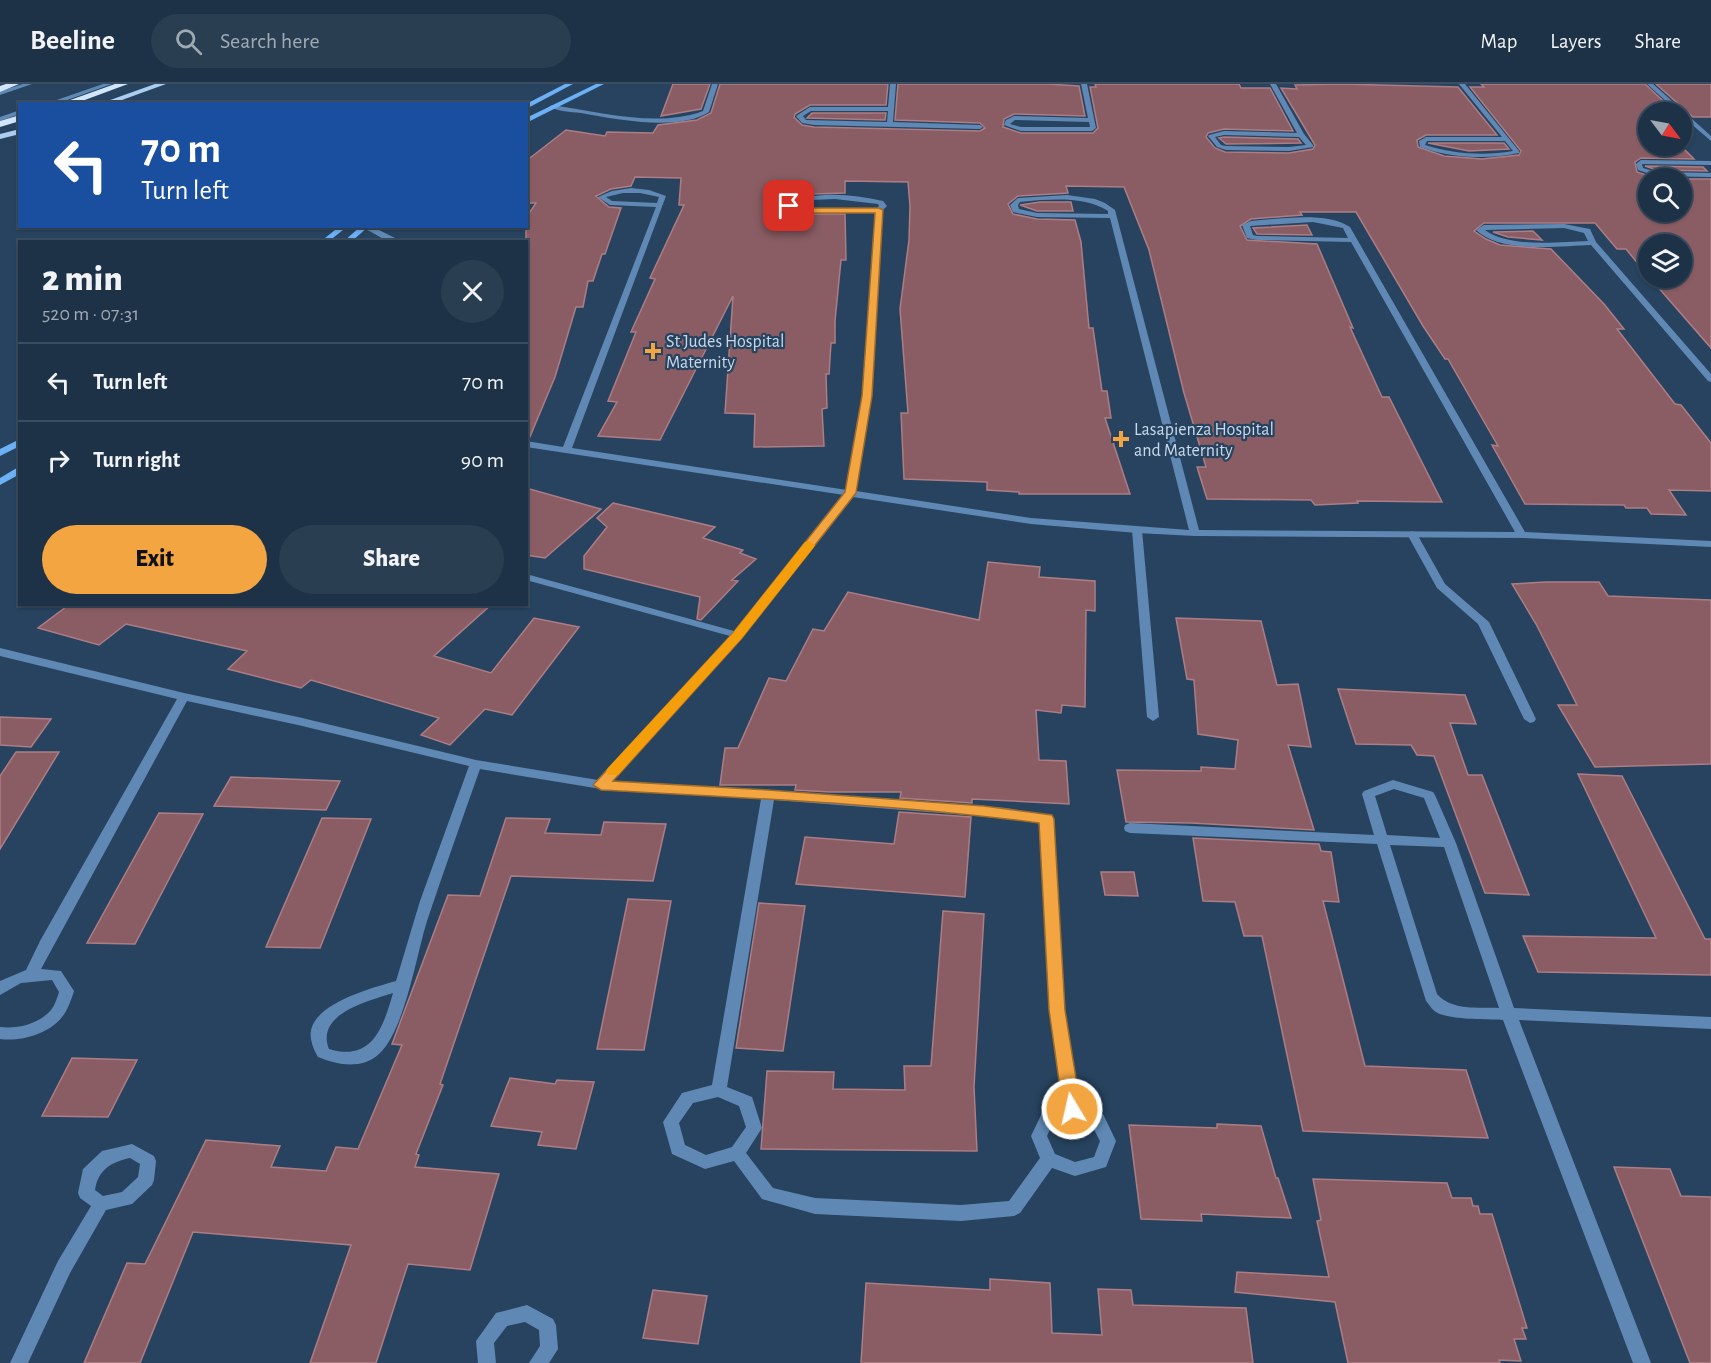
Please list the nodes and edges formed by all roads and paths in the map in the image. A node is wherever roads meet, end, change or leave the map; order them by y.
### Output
1 (15, 84) edge
2 (29, 84) edge
3 (109, 84) edge
4 (124, 84) edge
5 (162, 84) edge
6 (570, 84) edge
7 (601, 84) edge
8 (715, 84) edge
9 (893, 84) edge
10 (1084, 84) edge
11 (1273, 84) edge
12 (1462, 84) edge
13 (1650, 84) edge
14 (0, 91) edge
15 (54, 102) edge
16 (69, 102) edge
17 (108, 102) edge
18 (528, 107) edge
19 (552, 107) junction
20 (891, 109) junction
21 (18, 113) edge
22 (0, 119) edge
23 (18, 119) edge
24 (528, 120) edge
25 (1092, 120) junction
26 (0, 124) edge
27 (890, 124) junction
28 (980, 127) dead end
29 (18, 132) edge
30 (1301, 135) junction
31 (0, 137) edge
32 (1506, 139) junction
33 (1711, 140) edge
34 (1711, 163) edge
35 (1711, 175) edge
36 (660, 206) junction
37 (879, 210) junction
38 (1112, 216) junction
39 (342, 228) edge
40 (365, 228) edge
41 (368, 228) edge
42 (326, 240) edge
43 (349, 240) edge
44 (392, 240) edge
45 (1353, 240) junction
46 (1593, 243) junction
47 (1711, 379) edge
48 (18, 443) edge
49 (528, 444) edge
50 (566, 451) junction
51 (0, 453) edge
52 (18, 470) edge
53 (0, 482) edge
54 (851, 493) junction
55 (1137, 530) junction
56 (1195, 533) junction
57 (1412, 534) junction
58 (1522, 535) junction
59 (1711, 543) edge
60 (528, 578) edge
61 (737, 635) junction
62 (0, 652) edge
63 (184, 697) junction
64 (1153, 717) dead end
65 (1530, 719) dead end
66 (476, 764) junction
67 (601, 785) junction
68 (768, 795) junction
69 (1130, 828) dead end
70 (1384, 840) junction
71 (1449, 843) junction
72 (31, 974) junction
73 (401, 985) junction
74 (1, 986) edge
75 (1509, 1014) junction
76 (1711, 1023) edge
77 (0, 1033) edge
78 (719, 1090) junction
79 (1072, 1109) junction
80 (737, 1153) junction
81 (1049, 1159) junction
82 (101, 1204) dead end
83 (19, 1363) edge
84 (487, 1363) edge
85 (538, 1363) edge
86 (1642, 1363) edge

1 - 14 highway
2 - 14 street
3 - 15 street
4 - 16 highway
5 - 17 main road
6 - 18 street
7 - 19 street
8 - 19 street
9 - 20 street
10 - 25 street
11 - 30 street
12 - 32 street
13 - 33 street
19 - 24 street
20 - 27 street
20 - 27 street
21 - 22 street
23 - 26 highway
25 - 25 street
27 - 28 street
29 - 31 main road
30 - 30 street
32 - 32 street
34 - 35 street
36 - 36 street
36 - 50 street
37 - 37 street
37 - 54 street
38 - 38 street
38 - 56 street
39 - 42 street
40 - 43 street
41 - 44 street
45 - 45 street
45 - 58 street
46 - 46 street
46 - 47 street
48 - 51 street
49 - 50 street
50 - 54 street
52 - 53 street
54 - 55 street
54 - 61 street
55 - 56 street
55 - 64 street
56 - 57 street
57 - 58 street
57 - 65 street
58 - 59 street
60 - 61 street
61 - 67 street
62 - 63 street
63 - 66 street
63 - 72 street
66 - 67 street
66 - 73 street
67 - 68 street
68 - 78 street
68 - 79 street
69 - 70 street
70 - 71 street
70 - 71 street
70 - 75 street
71 - 75 street
72 - 74 street
72 - 77 street
73 - 73 street
75 - 76 street
75 - 86 street
78 - 80 street
78 - 80 street
79 - 81 street
79 - 81 street
80 - 81 street
82 - 83 street
84 - 85 street

